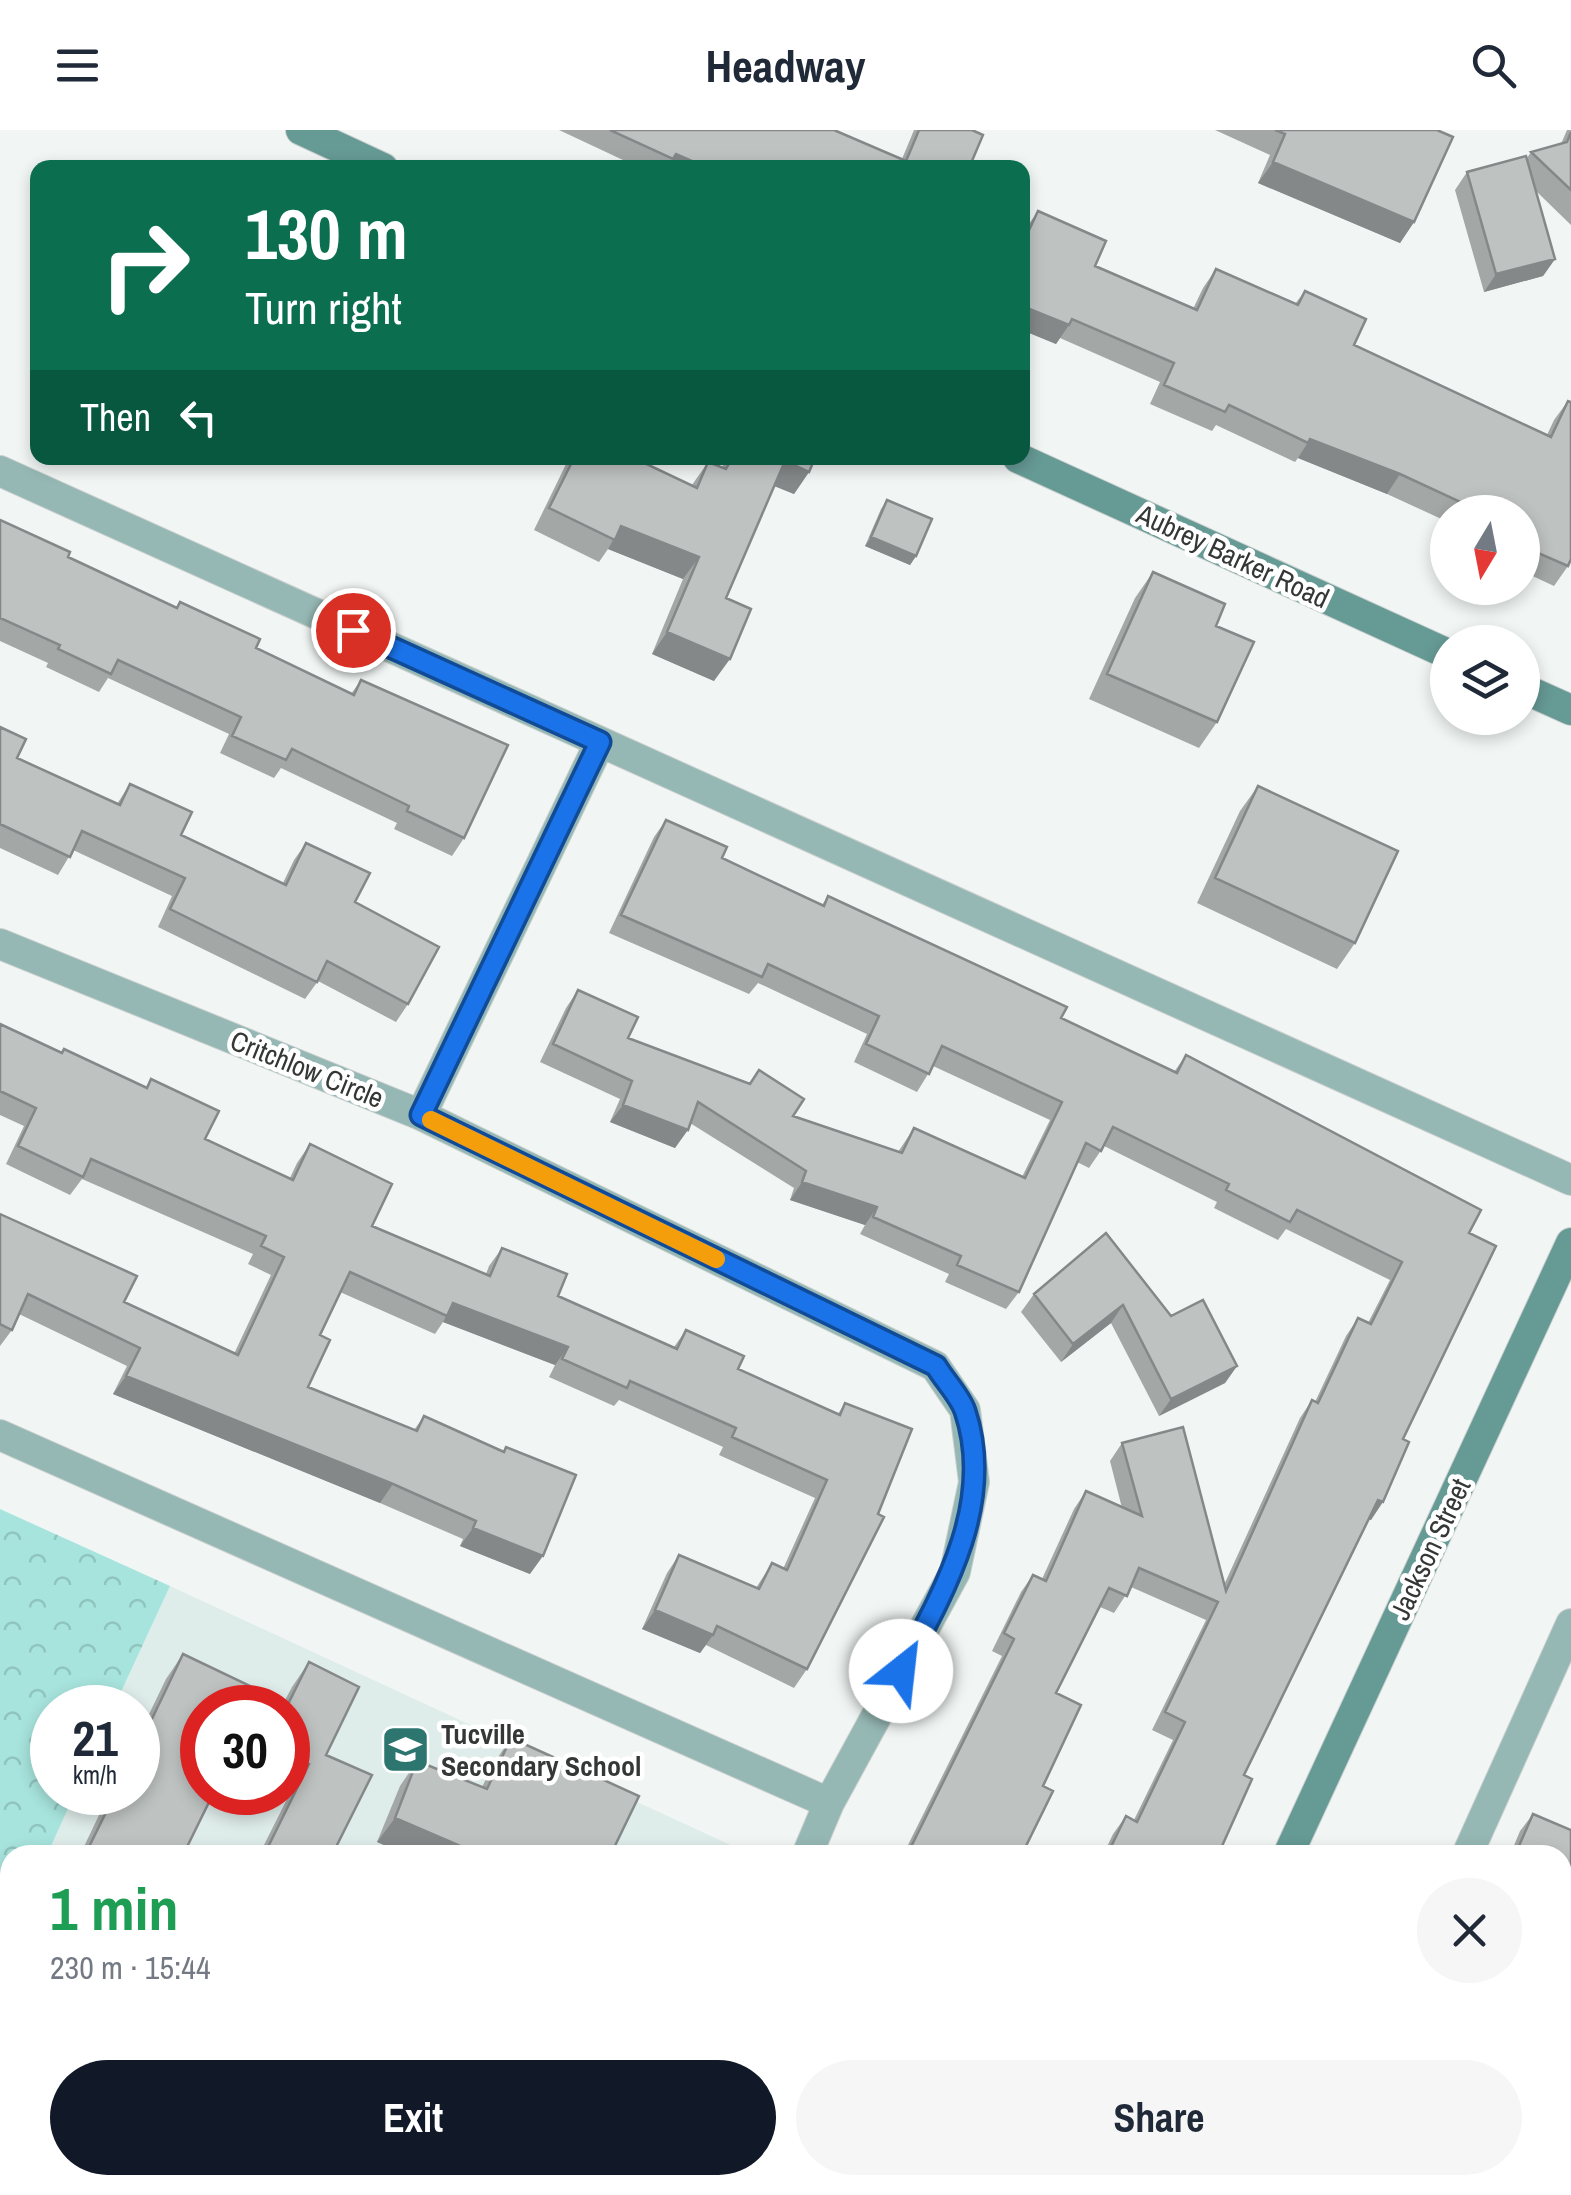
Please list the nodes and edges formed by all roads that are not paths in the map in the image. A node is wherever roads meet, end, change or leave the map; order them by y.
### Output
1 (301, 130) edge
2 (366, 160) edge
3 (1030, 463) edge
4 (0, 471) edge
5 (1430, 646) edge
6 (1540, 696) edge
7 (1571, 710) edge
8 (600, 742) junction
9 (0, 944) edge
10 (421, 1115) junction
11 (1571, 1180) edge
12 (1571, 1243) edge
13 (0, 1435) edge
14 (1571, 1624) edge
15 (829, 1803) junction
16 (811, 1845) edge
17 (1293, 1845) edge
18 (1471, 1845) edge

1 - 2 street
3 - 5 street, Aubrey Barker Road
4 - 8 street
6 - 7 street
8 - 10 street
8 - 11 street
9 - 10 street, Critchlow Circle
10 - 15 street, Critchlow Circle
12 - 17 street, Jackson Street
13 - 15 street
14 - 18 street
15 - 16 street, Critchlow Circle

